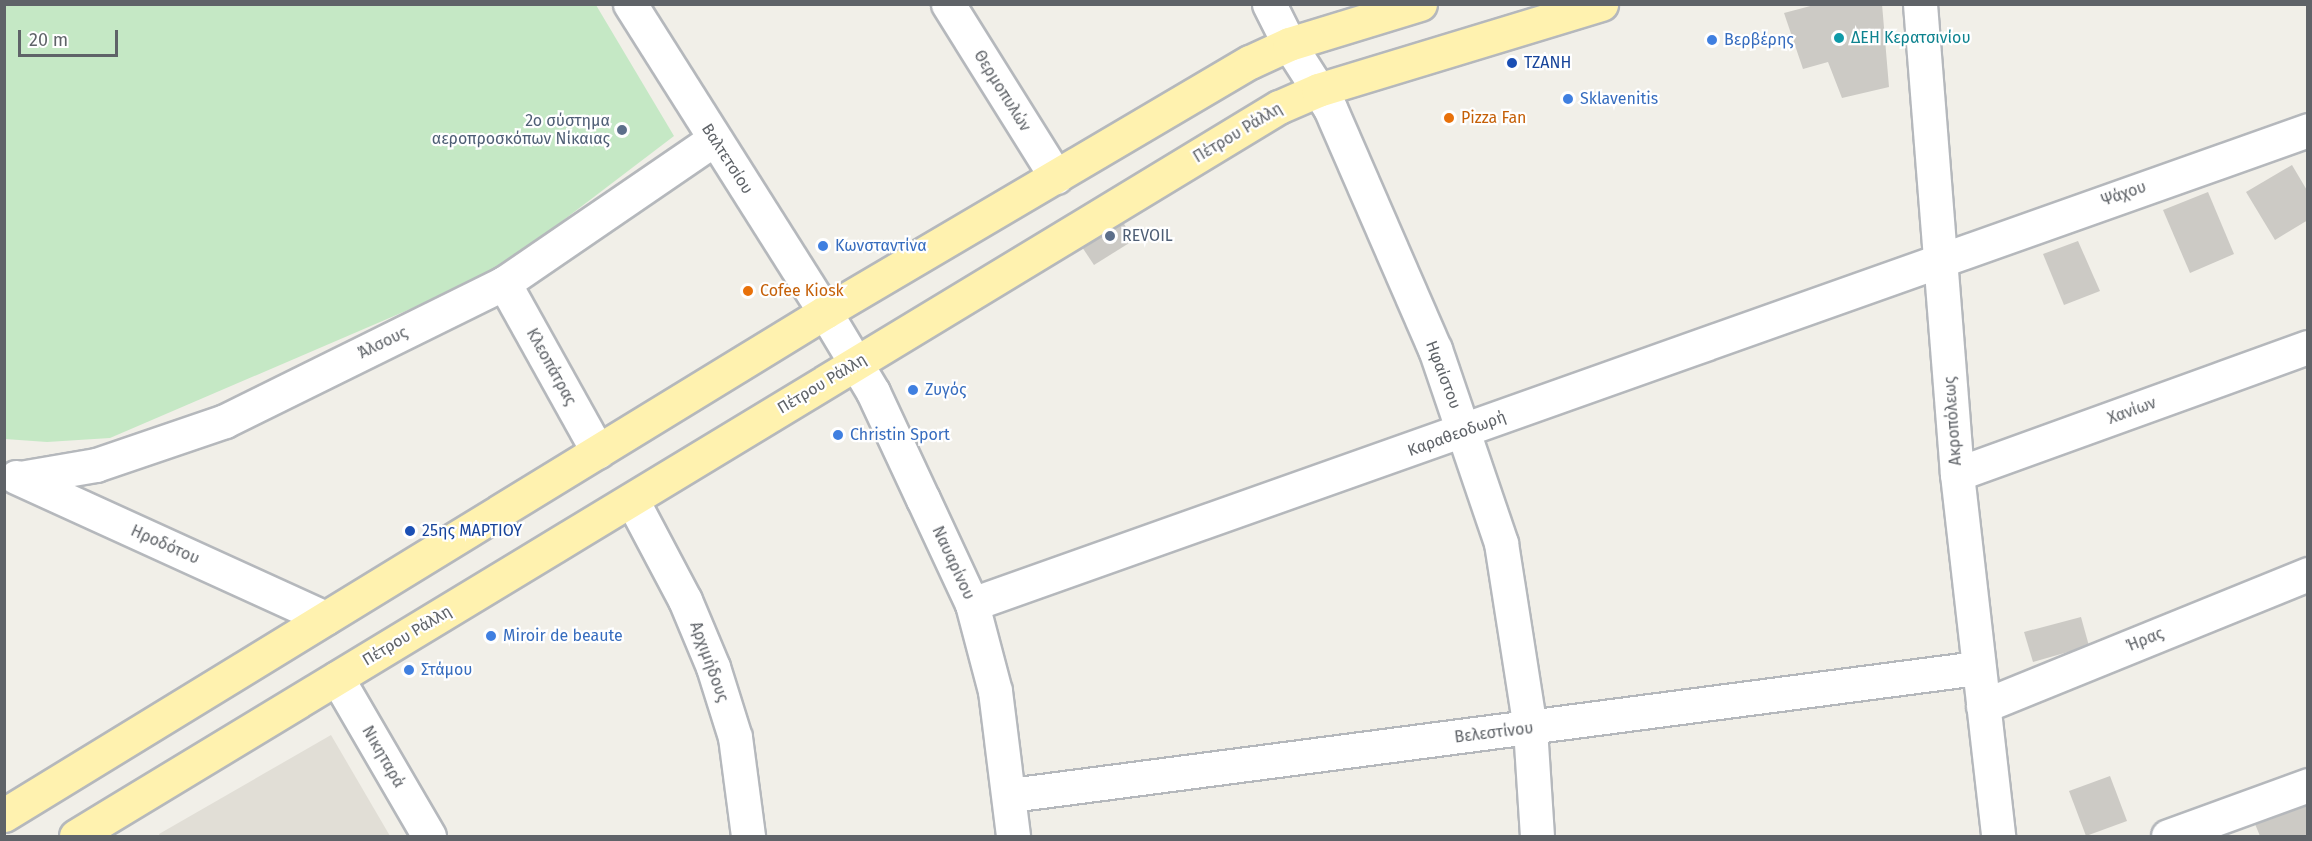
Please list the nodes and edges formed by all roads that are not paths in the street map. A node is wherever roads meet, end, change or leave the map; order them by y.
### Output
1 (630, 4) edge
2 (948, 4) edge
3 (1269, 4) edge
4 (1420, 4) edge
5 (1601, 4) edge
6 (1920, 4) edge
7 (1289, 45) junction
8 (1318, 90) junction
9 (2307, 130) edge
10 (714, 139) junction
11 (1056, 177) junction
12 (1940, 258) junction
13 (504, 283) junction
14 (825, 312) junction
15 (2307, 347) edge
16 (856, 364) junction
17 (1465, 431) junction
18 (598, 452) junction
19 (1957, 474) junction
20 (12, 476) edge
21 (632, 500) junction
22 (2307, 574) edge
23 (972, 604) junction
24 (325, 618) junction
25 (1977, 668) junction
26 (337, 678) junction
27 (1983, 706) junction
28 (1530, 728) junction
29 (2307, 785) edge
30 (1011, 795) junction
31 (4, 815) edge
32 (76, 837) edge
33 (429, 837) edge
34 (748, 837) edge
35 (1013, 837) edge
36 (1537, 837) edge
37 (1998, 837) edge
38 (2168, 837) edge

1 - 10 street, Βαλτετσίου
2 - 11 street, Θερμοπυλών
3 - 7 street, Ηφαίστου
4 - 7 main road
5 - 8 main road, Πέτρου Ράλλη
6 - 12 street, Ακροπόλεως
7 - 8 street, Ηφαίστου
7 - 11 main road
8 - 16 main road, Πέτρου Ράλλη
8 - 17 street, Ηφαίστου
9 - 12 street, Ψάχου
10 - 13 street, Άλσους
10 - 14 street, Βαλτετσίου
11 - 14 main road
12 - 17 street, Καραθεοδωρή
12 - 19 street, Ακροπόλεως
13 - 18 street, Κλεοπάτρας
13 - 20 street, Άλσους
14 - 16 street, Ναυαρίνου
14 - 18 main road
15 - 19 street, Χανίων
16 - 21 main road, Πέτρου Ράλλη
16 - 23 street, Ναυαρίνου
17 - 23 street, Καραθεοδωρή
17 - 28 street, Ηφαίστου
18 - 24 main road
19 - 25 street, Ακροπόλεως
20 - 24 street, Ηροδότου
21 - 26 main road, Πέτρου Ράλλη
21 - 34 street, Αρχιμήδους
22 - 27 street, Ήρας
23 - 30 street, Ναυαρίνου
24 - 31 main road
25 - 27 street, Ακροπόλεως
25 - 28 street, Βελεστίνου
26 - 32 main road, Πέτρου Ράλλη
26 - 33 street, Νικηταρά
27 - 37 street, Ακροπόλεως
28 - 30 street, Βελεστίνου
28 - 36 street, Ηφαίστου
29 - 38 street
30 - 35 street, Ναυαρίνου

